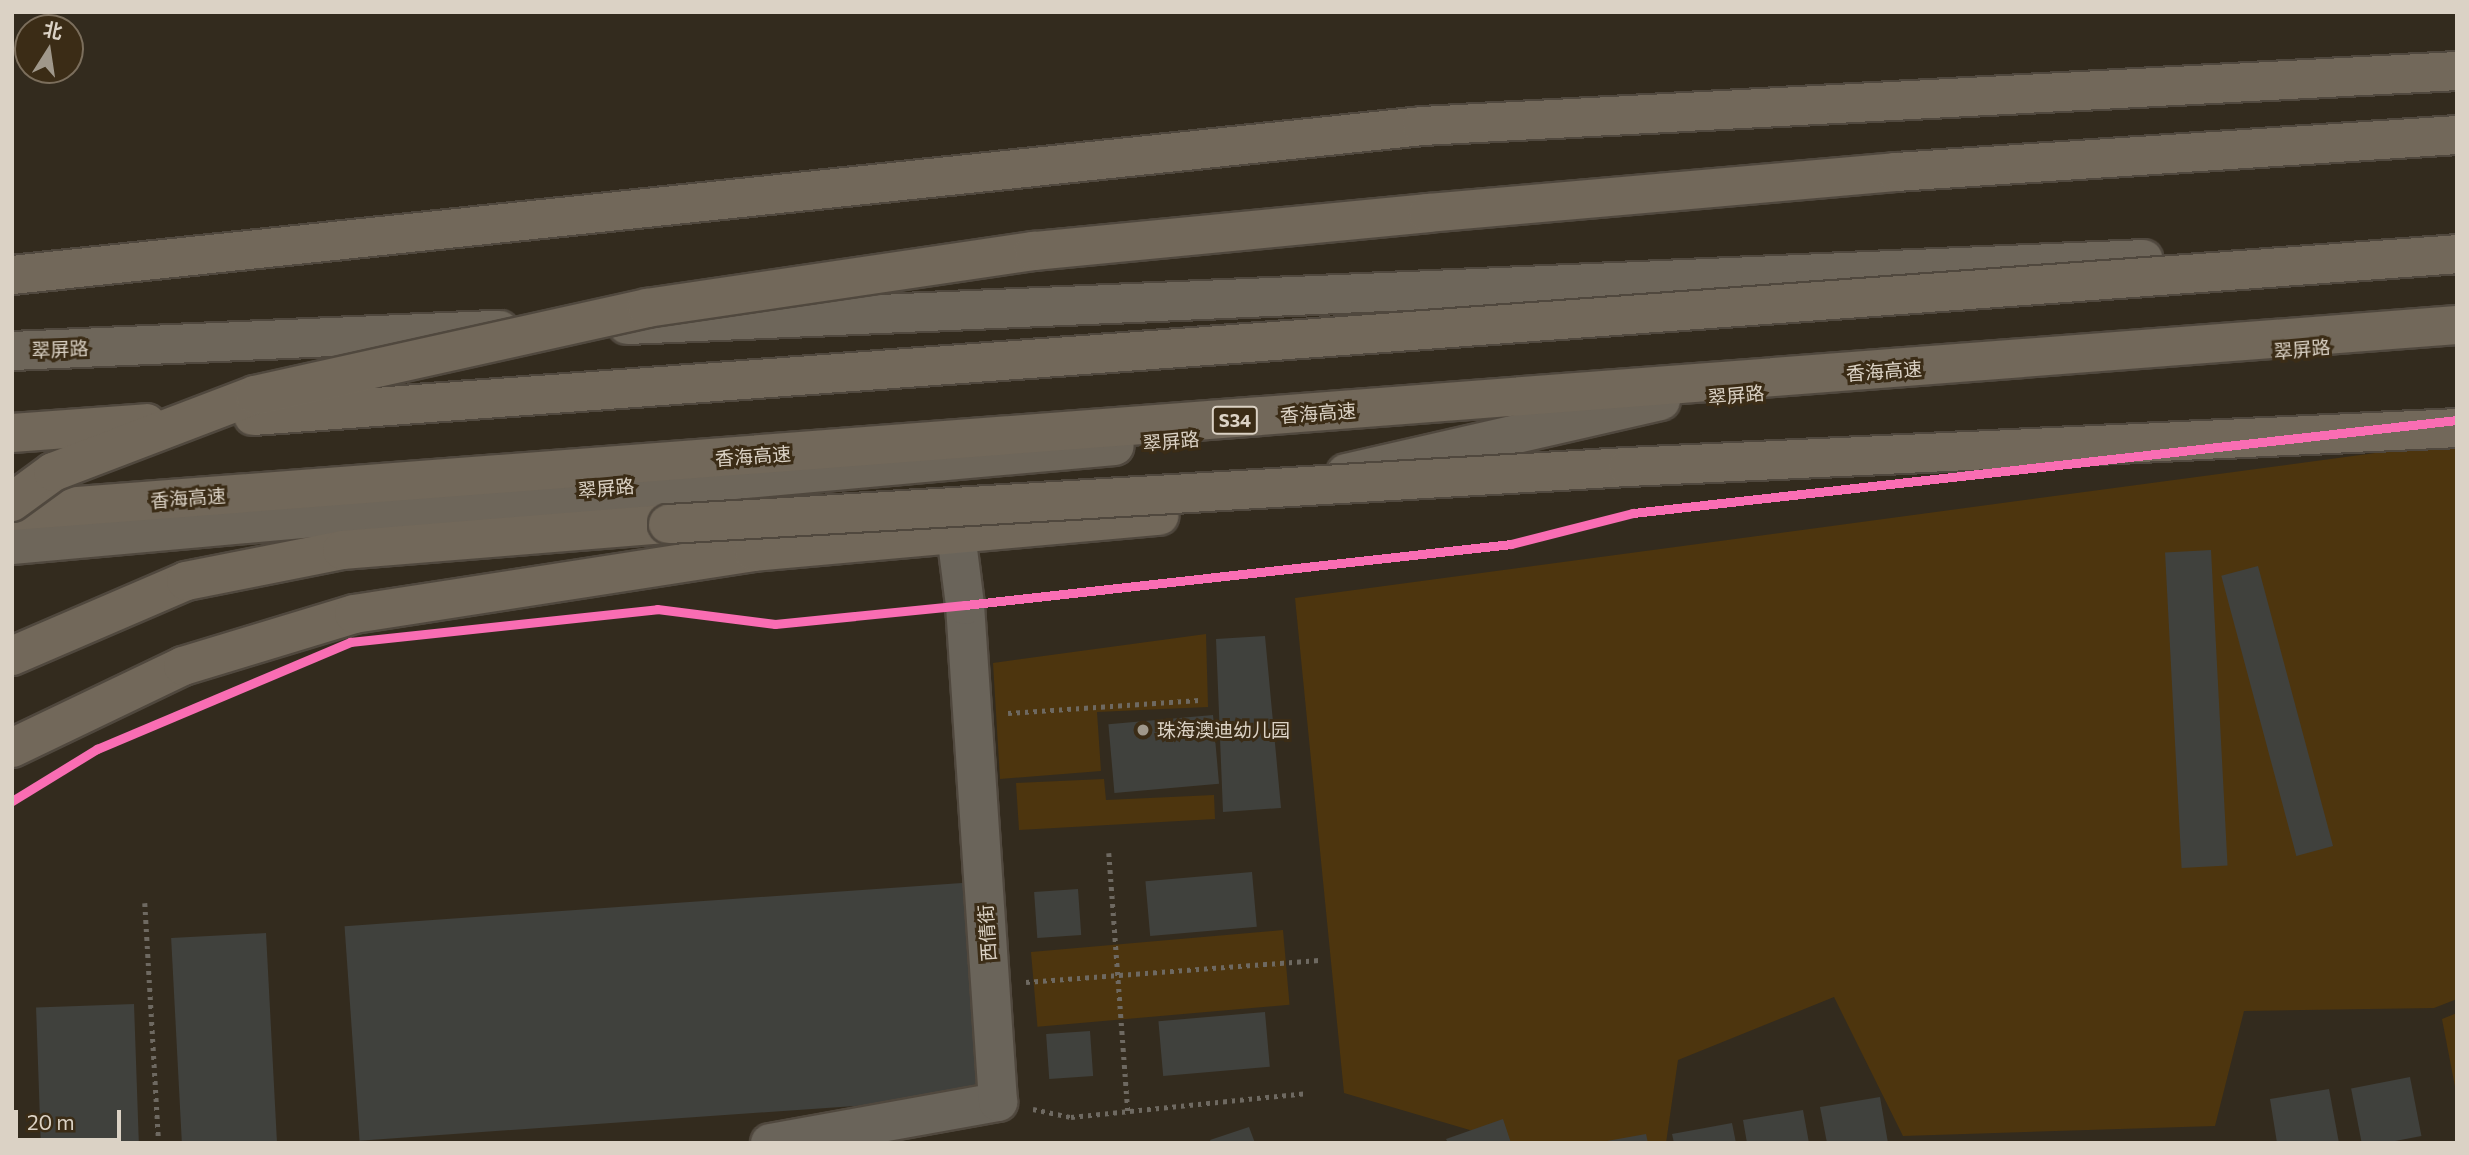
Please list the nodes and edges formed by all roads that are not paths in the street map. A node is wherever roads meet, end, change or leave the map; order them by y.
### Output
1 (2457, 71) edge
2 (2457, 135) edge
3 (2457, 244) edge
4 (2457, 254) edge
5 (12, 275) edge
6 (2457, 325) edge
7 (2457, 336) edge
8 (12, 351) edge
9 (1661, 401) junction
10 (2457, 428) edge
11 (12, 433) edge
12 (12, 502) edge
13 (12, 512) edge
14 (1159, 516) joint
15 (956, 534) junction
16 (12, 545) edge
17 (12, 656) edge
18 (12, 748) edge
19 (770, 1143) edge

1 - 5 highway
2 - 12 highway, bridge
3 - 8 main road, 翠屏路
4 - 11 highway, bridge
6 - 13 highway, 香海高速 / S34
7 - 9 main road, 翠屏路
9 - 14 main road
9 - 16 main road, 翠屏路
10 - 17 highway, bridge
14 - 15 highway
15 - 18 highway
15 - 19 lane, 西倩街

